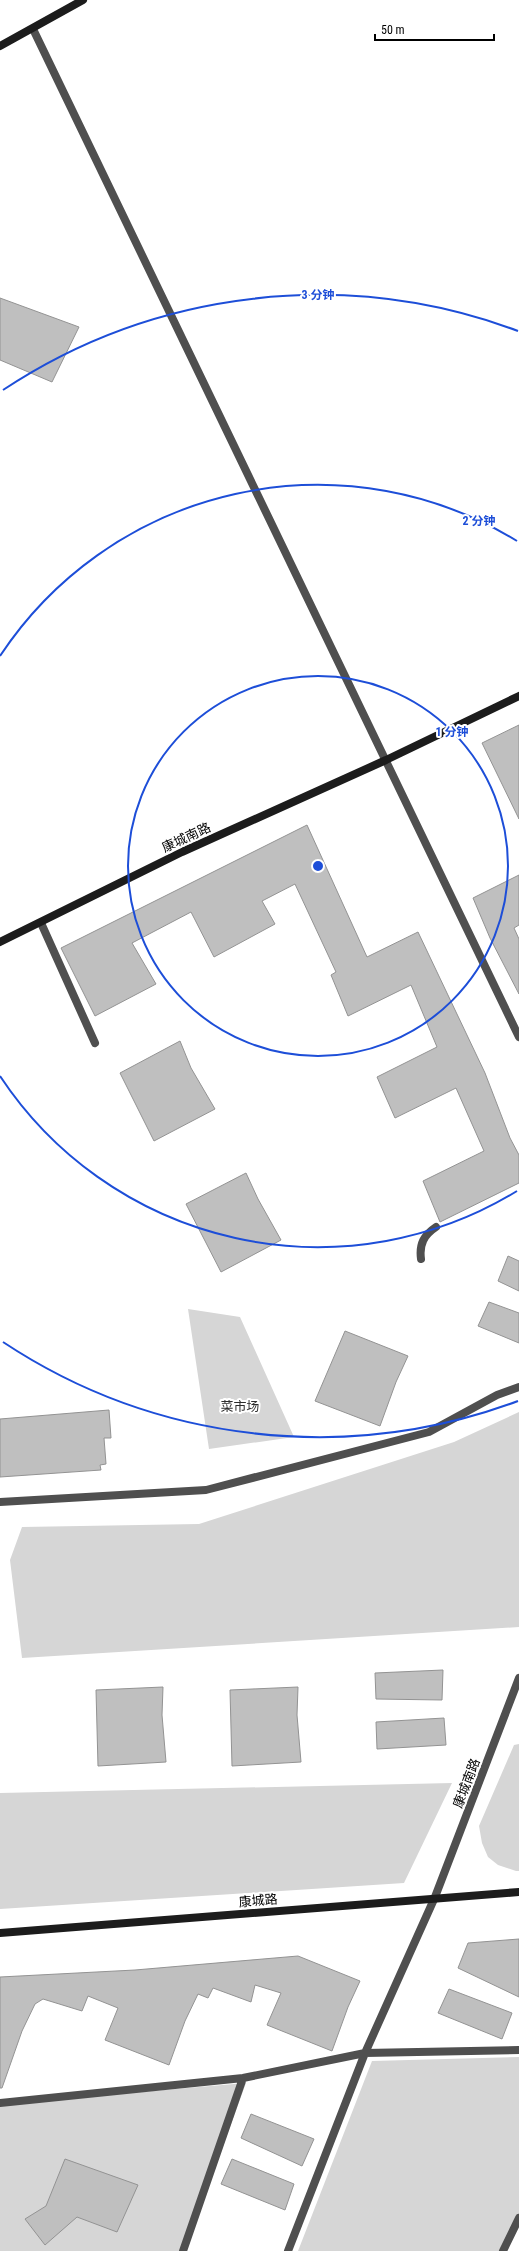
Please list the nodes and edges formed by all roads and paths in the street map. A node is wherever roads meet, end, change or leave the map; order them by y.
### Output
1 (83, 0) edge
2 (33, 29) junction
3 (0, 46) edge
4 (519, 696) edge
5 (386, 760) junction
6 (41, 923) junction
7 (0, 942) edge
8 (519, 1037) edge
9 (95, 1043) dead end
10 (436, 1227) dead end
11 (421, 1259) dead end
12 (519, 1387) edge
13 (0, 1502) edge
14 (519, 1678) edge
15 (519, 1892) edge
16 (435, 1897) junction
17 (0, 1932) edge
18 (519, 2050) edge
19 (365, 2053) junction
20 (243, 2078) junction
21 (0, 2103) edge
22 (519, 2218) edge
23 (183, 2251) edge
24 (288, 2251) edge
25 (503, 2251) edge

1 - 2 street
2 - 3 street
2 - 5 street
4 - 5 street, 康城南路
5 - 6 street, 康城南路
5 - 8 street
6 - 7 street, 康城南路
6 - 9 street
10 - 11 street
12 - 13 street
14 - 16 street, 康城南路
15 - 16 street, 康城路
16 - 17 street, 康城路
16 - 19 street, 康城南路
18 - 19 street
19 - 20 street
19 - 24 street, 康城南路
20 - 21 street
20 - 23 street
22 - 25 street

